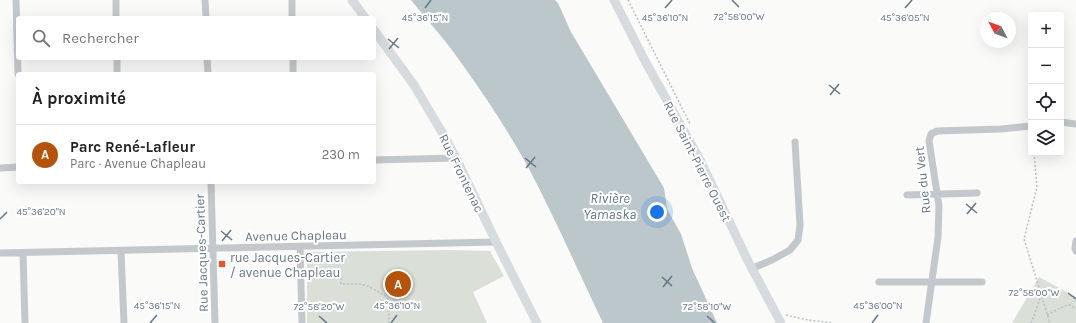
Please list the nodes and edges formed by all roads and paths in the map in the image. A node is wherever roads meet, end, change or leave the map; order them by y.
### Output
1 (16, 0) edge
2 (116, 0) edge
3 (205, 0) edge
4 (292, 0) edge
5 (352, 0) edge
6 (614, 0) edge
7 (16, 16) edge
8 (116, 16) edge
9 (206, 16) edge
10 (292, 16) edge
11 (364, 16) edge
12 (376, 33) edge
13 (18, 60) edge
14 (117, 60) edge
15 (207, 60) edge
16 (293, 60) edge
17 (18, 72) edge
18 (117, 72) edge
19 (208, 72) edge
20 (293, 72) edge
21 (1064, 122) edge
22 (1076, 124) edge
23 (1028, 126) edge
24 (795, 142) dead end
25 (1034, 156) edge
26 (456, 158) junction
27 (376, 160) edge
28 (16, 167) edge
29 (0, 168) edge
30 (211, 184) edge
31 (977, 193) dead end
32 (937, 194) junction
33 (907, 195) dead end
34 (1076, 241) edge
35 (496, 242) junction
36 (300, 247) junction
37 (213, 248) junction
38 (121, 250) junction
39 (1076, 251) edge
40 (0, 253) edge
41 (23, 253) junction
42 (752, 269) junction
43 (336, 272) dead end
44 (879, 282) dead end
45 (931, 282) junction
46 (982, 282) dead end
47 (1041, 296) junction
48 (1076, 309) edge
49 (1047, 315) junction
50 (784, 319) edge
51 (24, 323) edge
52 (124, 323) edge
53 (215, 323) edge
54 (302, 323) edge
55 (388, 323) edge
56 (537, 323) edge
57 (833, 323) edge
58 (926, 323) edge
59 (1031, 323) edge
60 (1050, 323) edge

1 - 7 street
2 - 8 street
3 - 9 street
4 - 10 street
5 - 11 street
6 - 42 street, Rue Saint-Pierre Ouest
12 - 26 street, Rue Frontenac
13 - 17 street
14 - 18 street
15 - 19 street
16 - 20 street
21 - 22 street
23 - 32 street, Rue du Vert
24 - 42 street
25 - 47 path
26 - 27 street
26 - 35 street, Rue Frontenac
28 - 29 street
30 - 37 street, Rue Jacques-Cartier
31 - 32 street
32 - 33 street
32 - 45 street, Rue du Vert
34 - 39 street
35 - 36 street, Avenue Chapleau
35 - 56 street, Rue Frontenac
36 - 37 street, Avenue Chapleau
36 - 54 street
37 - 38 street, Avenue Chapleau
37 - 53 street, Rue Jacques-Cartier
38 - 41 street, Avenue Chapleau
38 - 52 street
40 - 41 street, Avenue Chapleau
41 - 51 street
42 - 50 street, Rue Saint-Pierre Ouest
43 - 55 path
44 - 45 street
45 - 46 street
45 - 58 street, Rue du Vert
47 - 49 path
47 - 59 path
48 - 49 path
49 - 60 path
50 - 57 path

